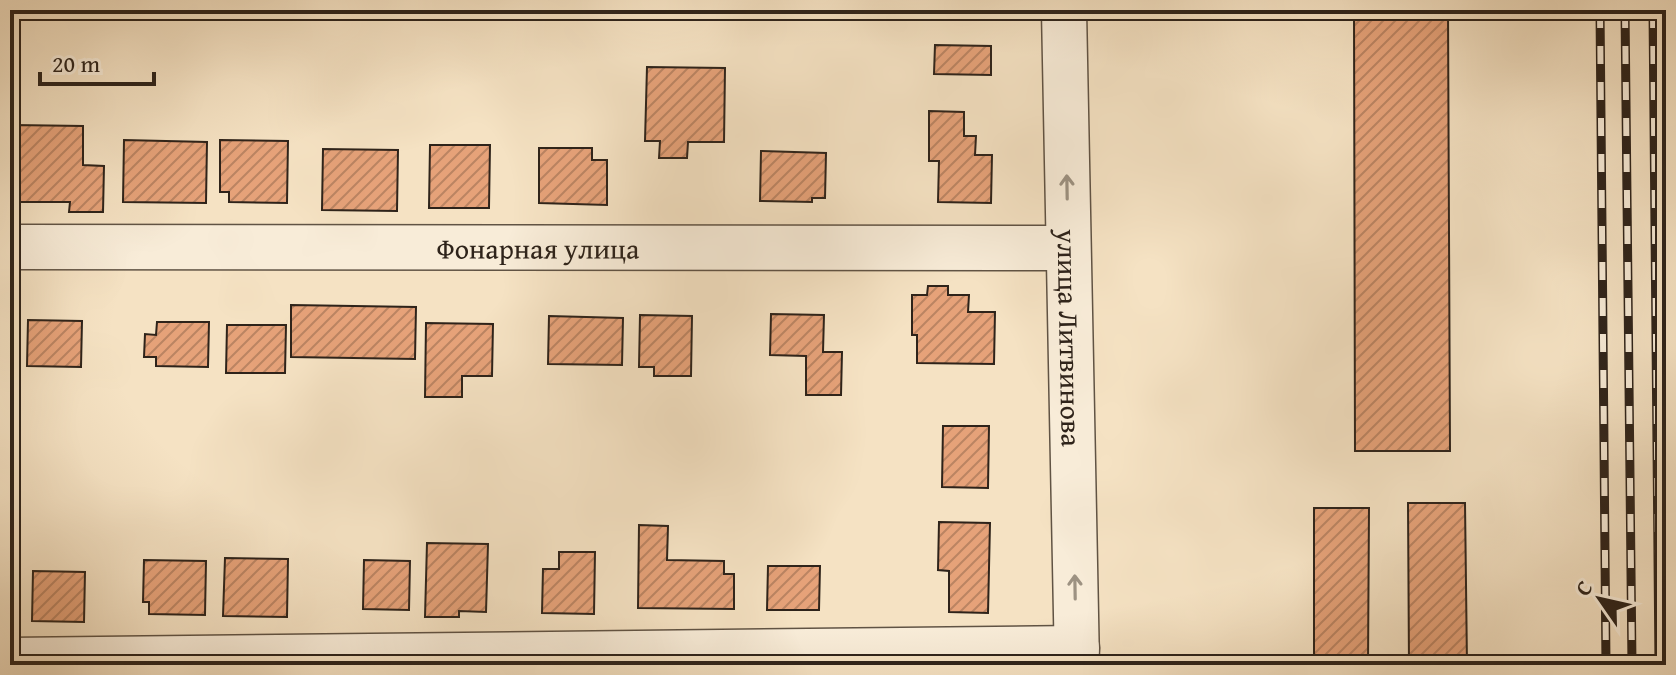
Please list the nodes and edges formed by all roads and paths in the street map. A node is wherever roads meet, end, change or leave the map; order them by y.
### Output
1 (1064, 10) edge
2 (10, 247) edge
3 (1068, 248) junction
4 (1077, 657) edge
5 (10, 660) edge

3 -> 1 street, улица Литвинова
2 - 3 street, Фонарная улица
4 -> 3 street, улица Литвинова
4 - 5 street

